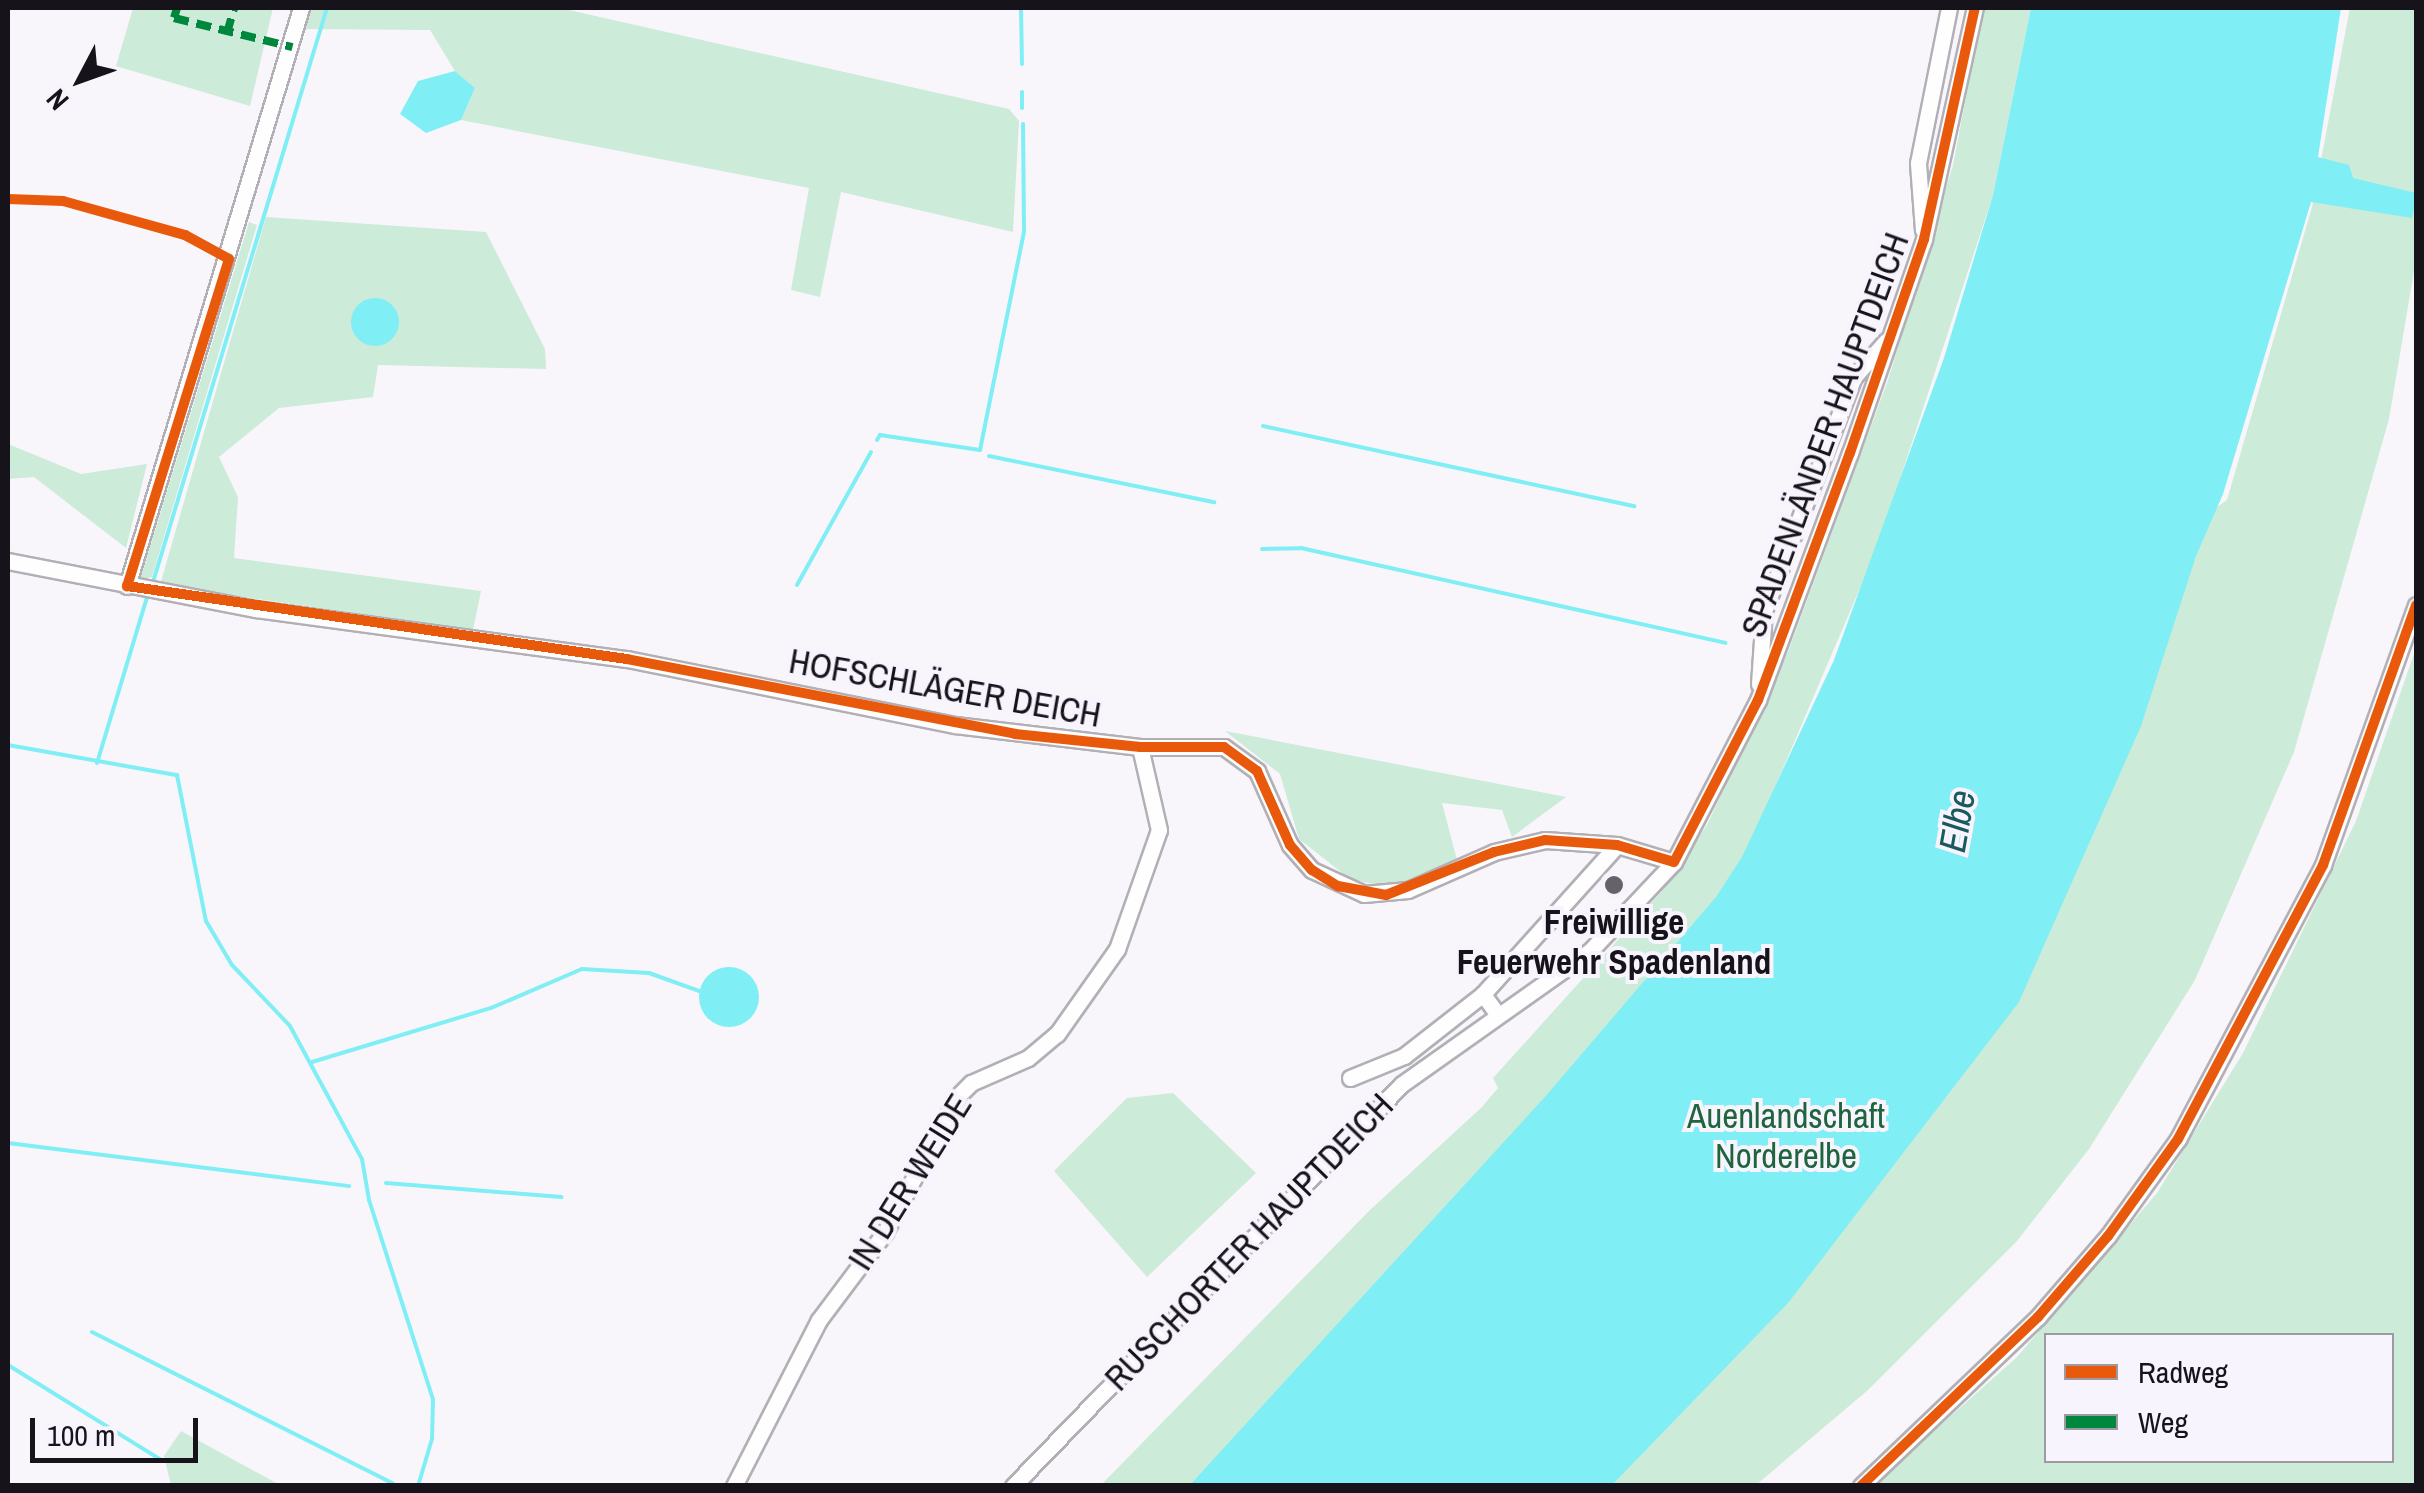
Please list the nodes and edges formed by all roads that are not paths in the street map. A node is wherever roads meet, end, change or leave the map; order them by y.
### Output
1 (301, 8) edge
2 (1949, 8) edge
3 (1975, 8) edge
4 (1924, 238) junction
5 (1892, 334) junction
6 (8, 561) edge
7 (142, 589) junction
8 (2416, 605) edge
9 (1758, 700) junction
10 (1140, 747) junction
11 (1617, 846) junction
12 (1674, 862) junction
13 (1484, 994) junction
14 (1498, 1016) junction
15 (1350, 1078) dead end
16 (734, 1486) edge
17 (1013, 1486) edge
18 (1861, 1486) edge

1 - 7 street
2 - 4 street
3 - 4 street, SPADENLÄNDER HAUPTDEICH
4 - 5 street, SPADENLÄNDER HAUPTDEICH
5 - 9 street, SPADENLÄNDER HAUPTDEICH
5 - 9 street, SPADENLÄNDER HAUPTDEICH
6 - 7 street, HOFSCHLÄGER DEICH
7 - 10 street, HOFSCHLÄGER DEICH
8 - 18 street
9 - 12 street, SPADENLÄNDER HAUPTDEICH
10 - 11 street, HOFSCHLÄGER DEICH
10 - 16 street, IN DER WEIDE
11 - 12 street, HOFSCHLÄGER DEICH
11 - 13 street, RUSCHORTER HAUPTDEICH
12 - 14 street, RUSCHORTER HAUPTDEICH
13 - 14 street
13 - 15 street, RUSCHORTER HAUPTDEICH
14 - 17 street, RUSCHORTER HAUPTDEICH

